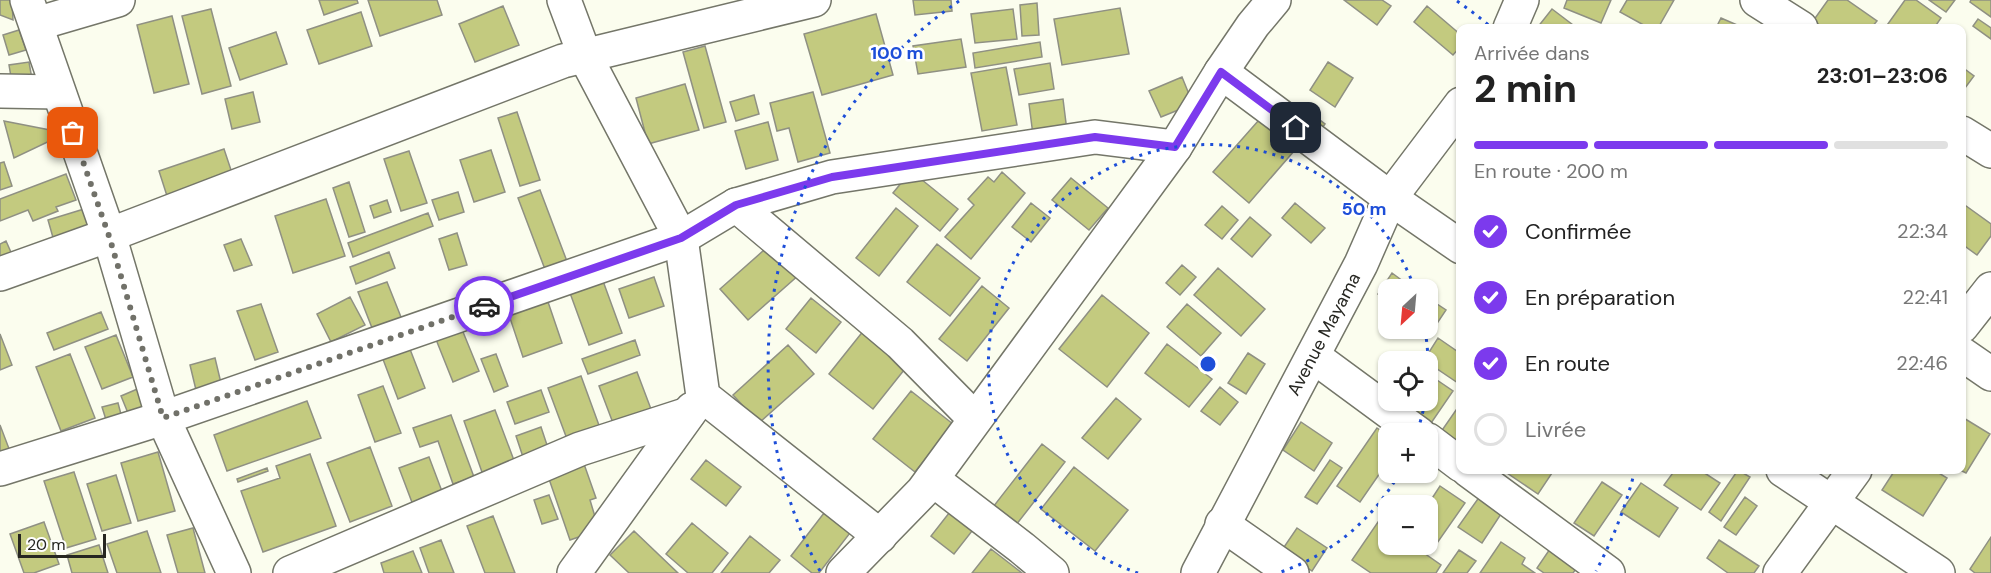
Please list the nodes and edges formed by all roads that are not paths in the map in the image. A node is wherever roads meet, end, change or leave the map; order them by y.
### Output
1 (118, 0) edge
2 (564, 0) edge
3 (814, 0) edge
4 (1274, 0) edge
5 (1522, 0) edge
6 (1757, 0) edge
7 (32, 12) edge
8 (1512, 24) edge
9 (1795, 24) edge
10 (585, 56) junction
11 (1221, 72) junction
12 (0, 91) edge
13 (58, 92) junction
14 (1456, 111) edge
15 (1966, 135) edge
16 (1175, 147) junction
17 (1991, 151) edge
18 (1390, 198) junction
19 (736, 205) junction
20 (109, 236) junction
21 (681, 238) junction
22 (1456, 244) edge
23 (0, 274) edge
24 (1991, 289) edge
25 (1966, 321) edge
26 (1313, 356) junction
27 (1966, 357) edge
28 (1991, 374) edge
29 (696, 405) junction
30 (163, 418) junction
31 (975, 419) junction
32 (1404, 423) edge
33 (1438, 448) edge
34 (1456, 461) edge
35 (0, 469) edge
36 (1473, 474) edge
37 (1789, 474) edge
38 (1853, 474) edge
39 (932, 479) junction
40 (1831, 502) junction
41 (1222, 524) junction
42 (880, 536) junction
43 (234, 573) edge
44 (290, 573) edge
45 (574, 573) edge
46 (843, 573) edge
47 (1052, 573) edge
48 (1198, 573) edge
49 (1292, 573) edge
50 (1608, 573) edge
51 (1780, 573) edge
52 (1938, 573) edge

1 - 7 street
2 - 10 street
3 - 10 street
4 - 11 street
5 - 8 street
6 - 9 street
7 - 13 street
10 - 20 street
10 - 21 street
11 - 16 street
11 - 18 street
12 - 13 street
13 - 20 street
14 - 18 street, Avenue Mayama
15 - 17 street
16 - 19 street
16 - 31 street
18 - 22 street
18 - 26 street, Avenue Mayama
19 - 21 street
19 - 31 street
20 - 23 street
20 - 30 street
21 - 29 street
21 - 30 street
24 - 25 street
26 - 32 street
26 - 41 street, Avenue Mayama
27 - 28 street
29 - 42 street
29 - 44 street
29 - 45 street
30 - 35 street
30 - 43 street
31 - 39 street
33 - 34 street
36 - 50 street
37 - 40 street
38 - 40 street
39 - 42 street
39 - 47 street
40 - 51 street
40 - 52 street
41 - 48 street, Avenue Mayama
41 - 49 street
42 - 46 street

